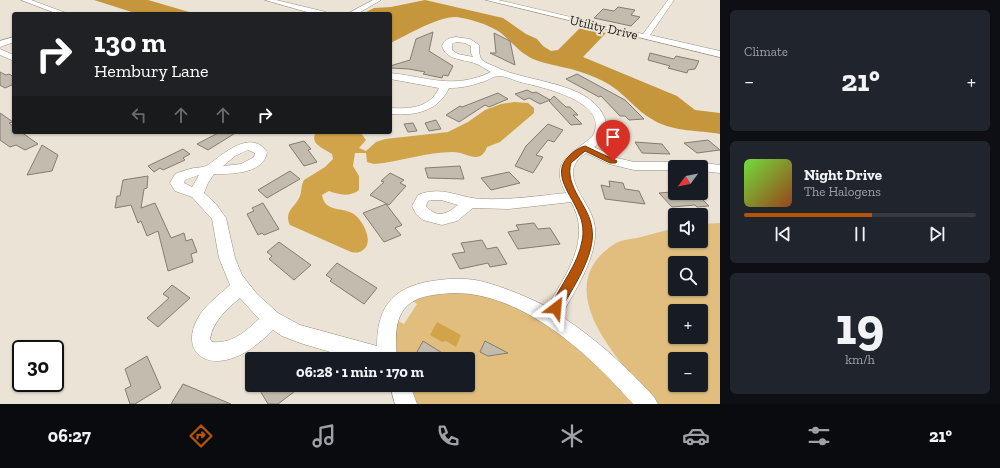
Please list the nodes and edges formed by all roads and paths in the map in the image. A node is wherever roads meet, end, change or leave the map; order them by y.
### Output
1 (24, 0) edge
2 (268, 0) edge
3 (378, 0) edge
4 (489, 0) edge
5 (671, 0) edge
6 (59, 12) edge
7 (315, 12) edge
8 (355, 12) edge
9 (645, 37) junction
10 (12, 40) edge
11 (0, 44) edge
12 (0, 52) edge
13 (720, 54) edge
14 (12, 57) edge
15 (479, 62) dead end
16 (498, 72) junction
17 (392, 76) edge
18 (445, 85) junction
19 (392, 111) edge
20 (585, 148) junction
21 (720, 168) edge
22 (197, 194) junction
23 (575, 197) junction
24 (470, 203) dead end
25 (241, 287) junction
26 (272, 319) junction
27 (550, 319) junction
28 (363, 352) edge
29 (386, 352) edge
30 (402, 392) edge
31 (406, 404) edge
32 (647, 404) edge

1 - 6 street
2 - 7 street
3 - 8 street
4 - 9 street, Utility Drive
5 - 9 street
9 - 13 street, Utility Drive
10 - 11 street
12 - 14 street
15 - 16 street
16 - 18 street
16 - 20 street
17 - 18 street
18 - 19 street
20 - 21 street
20 - 23 street
22 - 22 street
22 - 25 street
23 - 24 street
23 - 27 street
25 - 26 street
25 - 26 street
26 - 28 street
27 - 29 street
27 - 32 street
30 - 31 street

